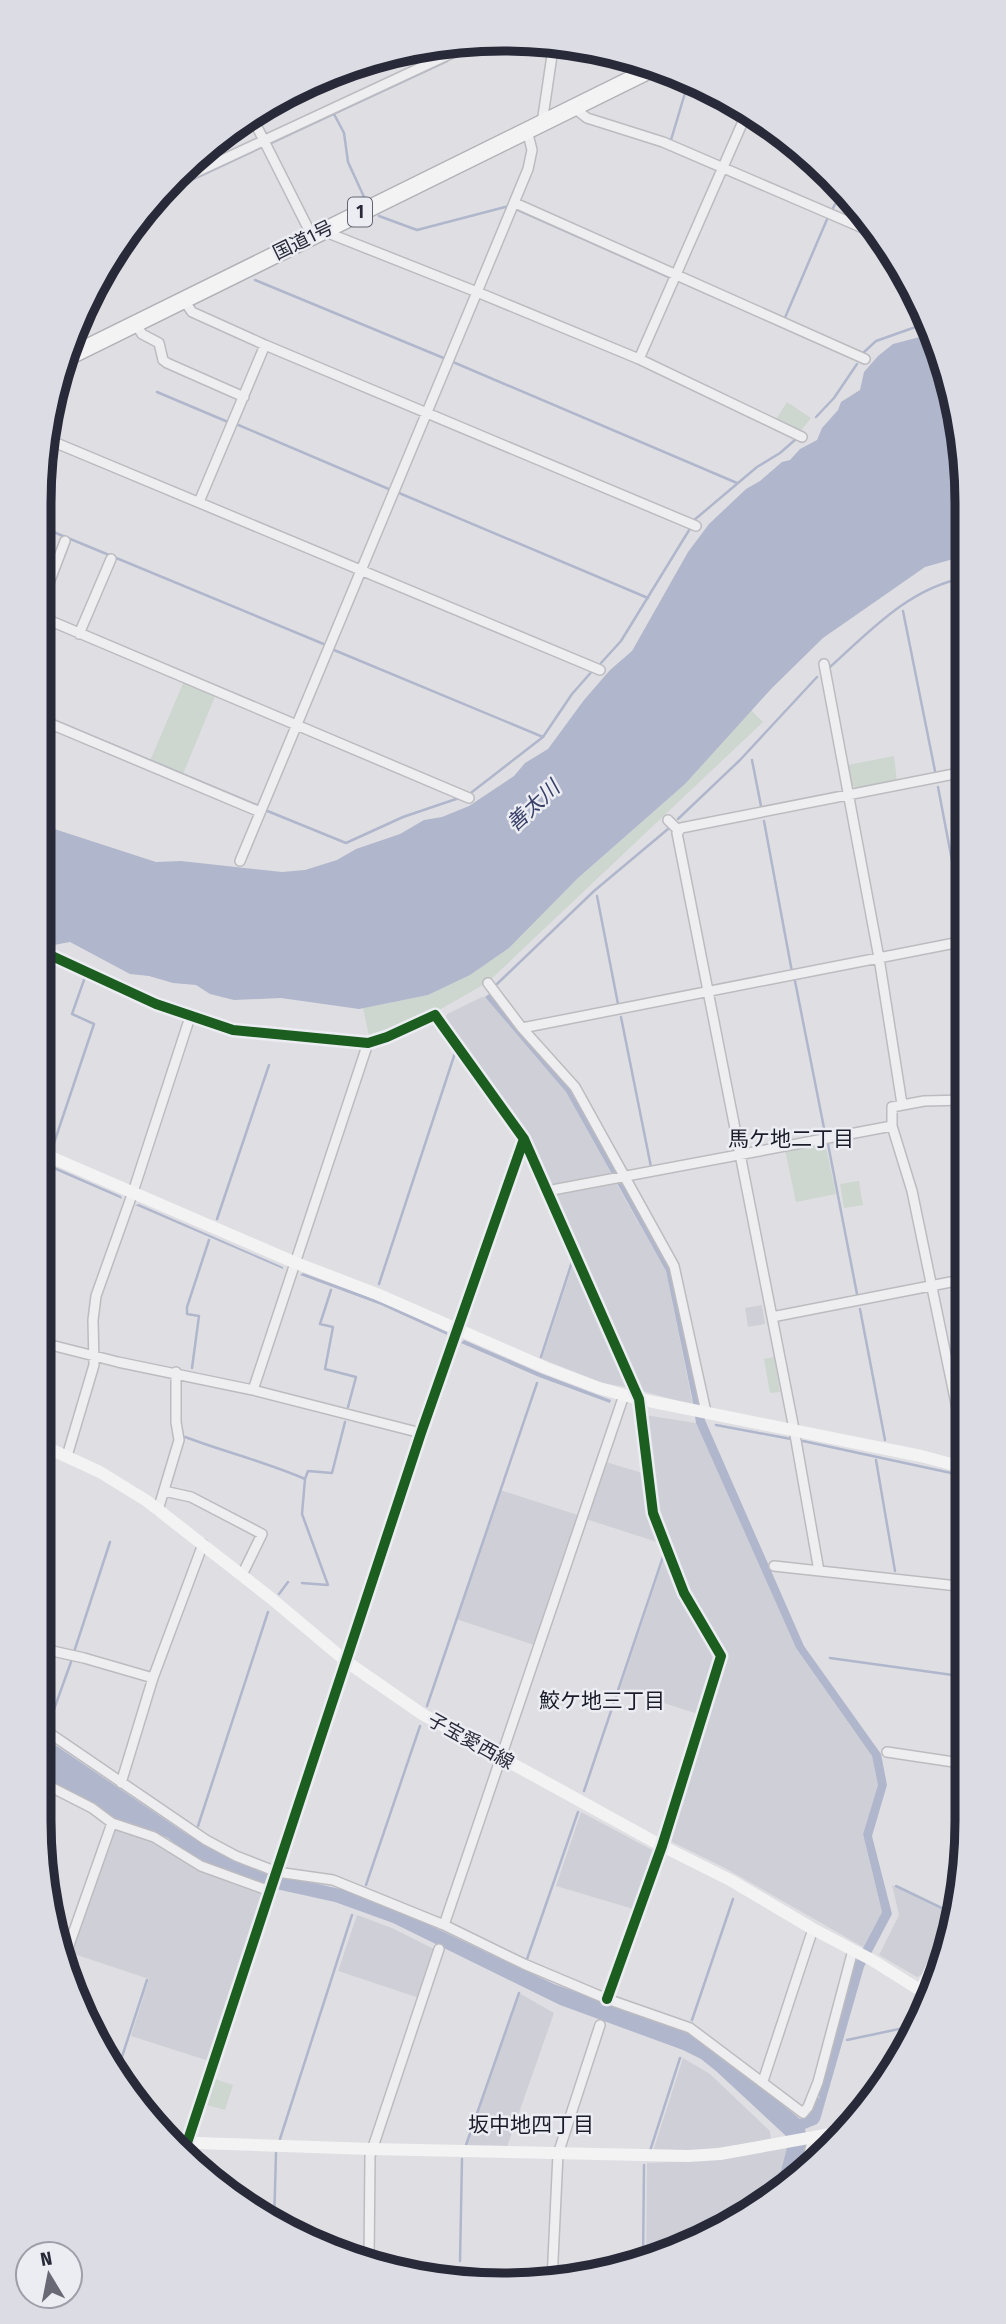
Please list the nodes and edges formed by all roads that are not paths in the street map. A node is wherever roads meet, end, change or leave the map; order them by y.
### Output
1 (552, 54) edge
2 (448, 55) edge
3 (643, 73) edge
4 (573, 107) junction
5 (743, 120) edge
6 (256, 125) edge
7 (534, 127) junction
8 (263, 140) junction
9 (724, 168) junction
10 (195, 172) edge
11 (515, 203) junction
12 (861, 227) edge
13 (317, 233) junction
14 (677, 275) junction
15 (477, 292) junction
16 (183, 299) junction
17 (135, 323) junction
18 (265, 345) junction
19 (77, 352) edge
20 (639, 359) junction
21 (865, 359) dead end
22 (244, 397) junction
23 (427, 413) junction
24 (802, 437) dead end
25 (55, 443) edge
26 (199, 502) junction
27 (696, 526) dead end
28 (65, 541) dead end
29 (111, 559) dead end
30 (362, 569) junction
31 (51, 576) edge
32 (51, 622) edge
33 (79, 634) junction
34 (824, 664) dead end
35 (600, 670) dead end
36 (51, 724) edge
37 (296, 724) junction
38 (955, 774) edge
39 (849, 796) junction
40 (469, 798) dead end
41 (260, 812) junction
42 (668, 820) dead end
43 (679, 831) junction
44 (240, 861) dead end
45 (955, 943) edge
46 (51, 956) edge
47 (879, 958) junction
48 (488, 983) dead end
49 (707, 992) junction
50 (190, 1017) junction
51 (522, 1028) junction
52 (368, 1043) junction
53 (955, 1100) edge
54 (902, 1104) junction
55 (892, 1126) junction
56 (524, 1139) junction
57 (739, 1155) junction
58 (51, 1157) edge
59 (624, 1177) junction
60 (547, 1191) junction
61 (133, 1192) junction
62 (296, 1263) junction
63 (955, 1281) edge
64 (931, 1286) junction
65 (772, 1317) junction
66 (458, 1330) junction
67 (51, 1345) edge
68 (93, 1356) junction
69 (176, 1372) junction
70 (253, 1390) junction
71 (954, 1391) joint
72 (624, 1395) junction
73 (955, 1396) edge
74 (639, 1399) junction
75 (706, 1412) junction
76 (794, 1429) junction
77 (421, 1433) junction
78 (51, 1449) edge
79 (67, 1456) junction
80 (955, 1465) edge
81 (163, 1492) junction
82 (158, 1510) junction
83 (203, 1544) junction
84 (774, 1566) dead end
85 (819, 1571) junction
86 (242, 1575) junction
87 (955, 1586) edge
88 (51, 1651) edge
89 (347, 1662) junction
90 (153, 1678) junction
91 (51, 1735) edge
92 (887, 1752) dead end
93 (501, 1758) junction
94 (955, 1761) edge
95 (121, 1783) junction
96 (51, 1787) edge
97 (112, 1823) junction
98 (662, 1846) junction
99 (277, 1873) junction
100 (270, 1891) junction
101 (444, 1925) junction
102 (813, 1929) junction
103 (69, 1946) edge
104 (439, 1949) dead end
105 (853, 1951) junction
106 (922, 1991) edge
107 (607, 1999) junction
108 (600, 2025) dead end
109 (763, 2081) junction
110 (829, 2135) edge
111 (813, 2138) junction
112 (187, 2145) edge
113 (191, 2148) edge
114 (371, 2149) junction
115 (558, 2154) junction
116 (809, 2154) edge
117 (369, 2253) edge
118 (553, 2270) edge

1 - 7 street
2 - 8 street
3 - 4 highway, 国道1号 / 1
4 - 7 highway, 国道1号 / 1
4 - 9 street
5 - 9 street
6 - 8 street
7 - 11 street
7 - 13 highway, 国道1号 / 1
8 - 10 street
8 - 13 street
9 - 12 street
9 - 14 street
11 - 14 street
11 - 15 street
13 - 15 street
13 - 16 highway, 国道1号 / 1
14 - 20 street
14 - 21 street
15 - 20 street
15 - 23 street
16 - 17 highway, 国道1号 / 1
16 - 18 street
17 - 19 highway, 国道1号 / 1
17 - 22 street
18 - 22 street
18 - 23 street
20 - 24 street
22 - 26 street
23 - 27 street
23 - 30 street
25 - 26 street
26 - 30 street
28 - 31 street
29 - 33 street
30 - 35 street
30 - 37 street
32 - 33 street
33 - 37 street
34 - 39 street
36 - 41 street
37 - 40 street
37 - 41 street
38 - 39 street
39 - 43 street
39 - 47 street
41 - 44 street
42 - 43 street
43 - 49 street
45 - 47 street
46 - 50 street
47 - 49 street
47 - 54 street
48 - 51 street
49 - 51 street
49 - 57 street
50 - 52 street
50 - 61 street
51 - 59 street
52 - 56 street
52 - 62 street
53 - 54 street
54 - 55 street
55 - 57 street
55 - 64 street
56 - 60 street
56 - 66 street
57 - 59 street
57 - 65 street
58 - 61 street
59 - 60 street
59 - 75 street
60 - 74 street
61 - 62 street
61 - 68 street
62 - 66 street
62 - 70 street
63 - 64 street
64 - 65 street
64 - 71 street
65 - 76 street
66 - 72 street
66 - 77 street
67 - 68 street
68 - 69 street
68 - 79 street
69 - 70 street
69 - 81 street
70 - 77 street
71 - 73 street
72 - 74 street
72 - 93 street
74 - 75 street
74 - 98 street
75 - 76 street
76 - 80 street
76 - 85 street
77 - 89 street
78 - 79 street, 子宝愛西線
79 - 82 street, 子宝愛西線
81 - 82 street
81 - 86 street
82 - 83 street, 子宝愛西線
83 - 86 street, 子宝愛西線
83 - 90 street
84 - 85 street
85 - 87 street
86 - 89 street, 子宝愛西線
88 - 90 street
89 - 93 street, 子宝愛西線
89 - 99 street
90 - 95 street
91 - 95 street
92 - 94 street
93 - 98 street, 子宝愛西線
93 - 101 street
95 - 99 street
96 - 97 street
97 - 100 street
97 - 103 street
98 - 102 street, 子宝愛西線
98 - 107 street
99 - 100 street
99 - 101 street
100 - 112 street
101 - 107 street
102 - 105 street, 子宝愛西線
102 - 109 street
104 - 114 street
105 - 106 street, 子宝愛西線
105 - 109 street
107 - 109 street
108 - 115 street
110 - 111 street
111 - 115 street
111 - 116 street
113 - 114 street
114 - 115 street
114 - 117 street
115 - 118 street

